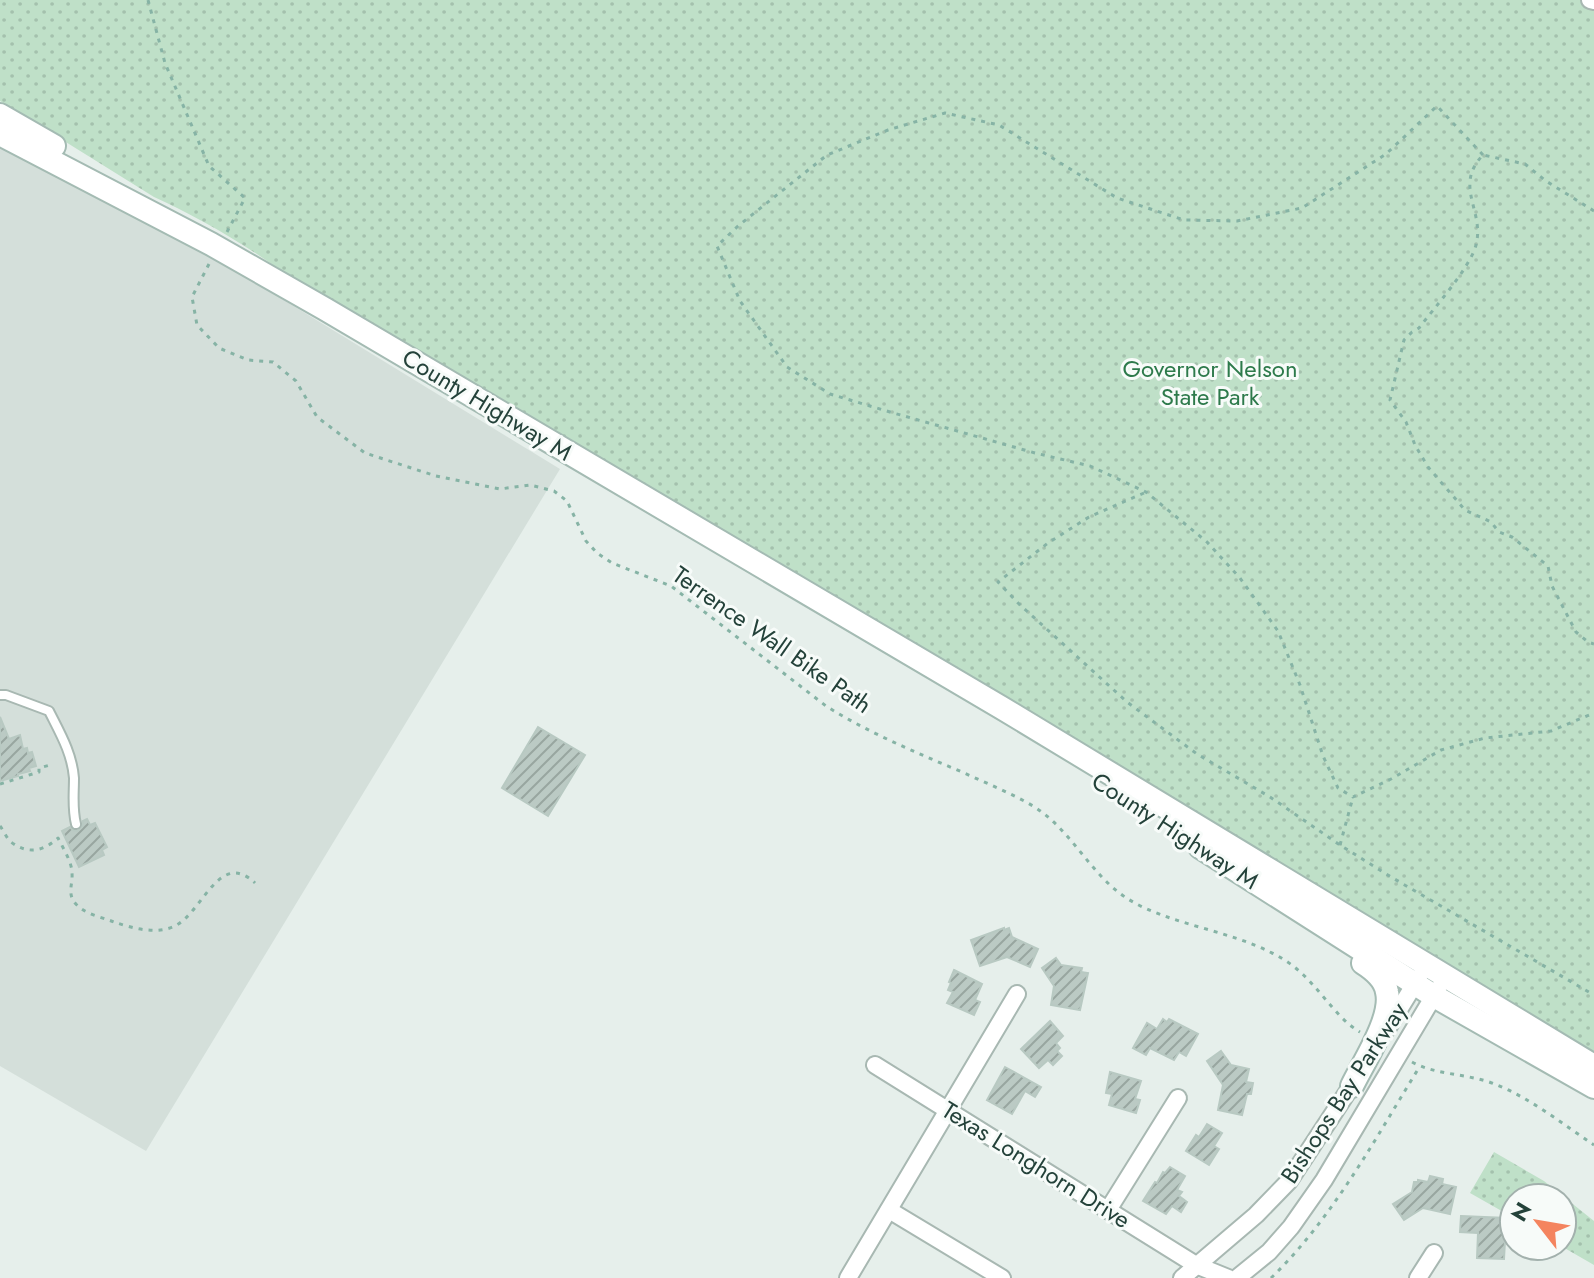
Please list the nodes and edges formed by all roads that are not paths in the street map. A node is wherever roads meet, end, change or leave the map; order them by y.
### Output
1 (0, 115) edge
2 (0, 134) edge
3 (216, 247) junction
4 (760, 567) junction
5 (0, 695) edge
6 (76, 824) dead end
7 (1207, 851) junction
8 (1430, 980) junction
9 (1017, 994) dead end
10 (875, 1065) dead end
11 (1594, 1066) edge
12 (1352, 1086) junction
13 (1594, 1087) edge
14 (1178, 1098) dead end
15 (949, 1110) junction
16 (889, 1210) junction
17 (1108, 1210) junction
18 (1434, 1253) dead end
19 (1196, 1265) junction
20 (848, 1278) edge
21 (1002, 1278) edge
22 (1182, 1278) edge
23 (1228, 1278) edge
24 (1237, 1278) edge
25 (1418, 1278) edge

1 - 3 main road, County Highway M
2 - 3 main road, County Highway M
3 - 4 main road, County Highway M
4 - 7 main road, County Highway M
4 - 8 main road, County Highway M
5 - 6 lane
7 - 8 main road, County Highway M
7 - 12 main road
8 - 11 main road, County Highway M
8 - 12 street, Bishops Bay Parkway
8 - 13 main road, County Highway M
8 - 24 street, Bishops Bay Parkway
9 - 15 street
10 - 15 street, Texas Longhorn Drive
12 - 19 street, Bishops Bay Parkway
14 - 17 street
15 - 16 street
15 - 17 street, Texas Longhorn Drive
16 - 20 street
16 - 21 street
17 - 19 street, Texas Longhorn Drive
18 - 25 street
19 - 22 street, Bishops Bay Parkway
19 - 23 street, Texas Longhorn Drive

